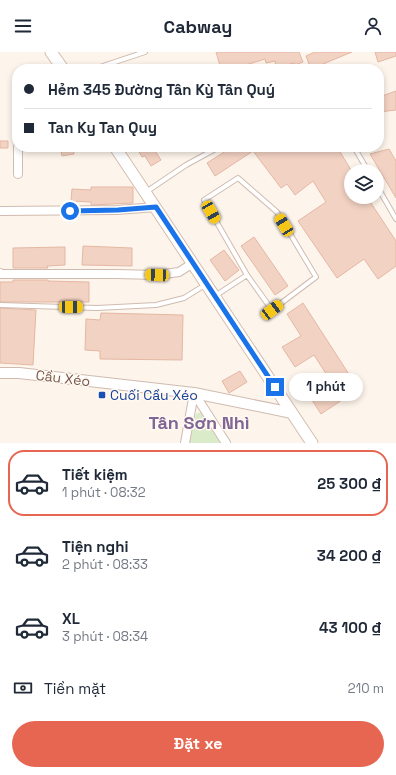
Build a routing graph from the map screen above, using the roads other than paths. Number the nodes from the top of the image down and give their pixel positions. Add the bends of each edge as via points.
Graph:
1 (51, 52) edge
2 (145, 52) edge
3 (59, 64) edge
4 (109, 64) edge
5 (18, 152) edge
6 (118, 152) edge
7 (210, 152) edge
8 (357, 152) edge
9 (364, 164) edge
10 (18, 174) dead end
11 (146, 192) junction
12 (384, 198) edge
13 (156, 207) junction
14 (0, 211) edge
15 (396, 219) edge
16 (193, 263) junction
17 (0, 273) edge
18 (247, 275) junction
19 (207, 284) junction
20 (215, 297) junction
21 (0, 305) edge
22 (0, 373) edge
23 (194, 393) junction
24 (292, 413) junction
25 (185, 443) edge
26 (226, 443) edge
27 (312, 443) edge

1 - 3 main road
2 - 4 lane
5 - 10 street
6 - 11 main road
7 - 11 lane
8 - 9 lane
11 - 13 main road
12 - 15 lane
13 - 14 street via 118,210
13 - 16 main road
16 - 17 street via 179,272 157,275
16 - 19 main road
18 - 18 lane via 272,310 316,277 277,212 238,178 204,200
18 - 20 lane
19 - 20 main road
19 - 21 lane via 184,298 156,305 98,308
20 - 24 main road
22 - 23 street, Cầu Xéo
23 - 24 street, Cầu Xéo
23 - 25 street
23 - 26 street
24 - 27 main road

